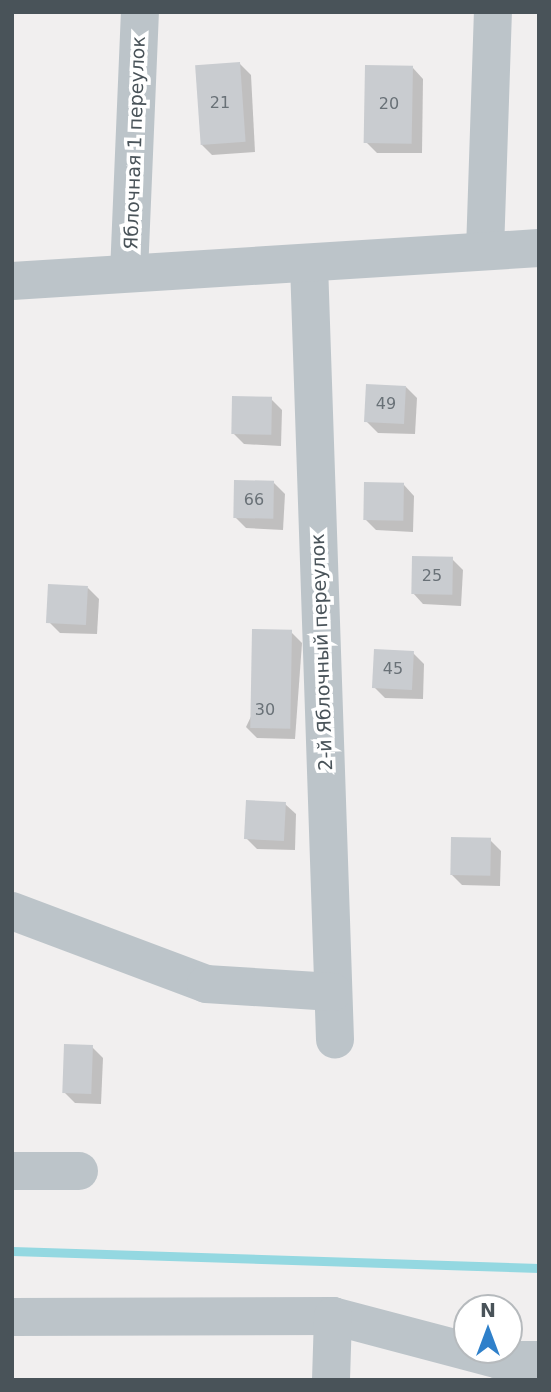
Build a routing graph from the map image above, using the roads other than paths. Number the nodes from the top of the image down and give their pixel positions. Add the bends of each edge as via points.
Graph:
1 (140, 12) edge
2 (493, 12) edge
3 (539, 248) edge
4 (485, 251) junction
5 (309, 264) junction
6 (129, 273) junction
7 (12, 281) edge
8 (12, 911) edge
9 (333, 992) junction
10 (335, 1040) dead end
11 (12, 1171) edge
12 (79, 1171) dead end
13 (333, 1316) junction
14 (12, 1317) edge
15 (539, 1360) edge
16 (331, 1380) edge

1 - 6 street, Яблочная 1 переулок
2 - 4 street
3 - 4 street
4 - 5 street
5 - 6 street
5 - 9 street, 2-й Яблочный переулок
6 - 7 street
8 - 9 street via 206,984
9 - 10 street, 2-й Яблочный переулок
11 - 12 street
13 - 14 street
13 - 15 street via 499,1360
13 - 16 street

